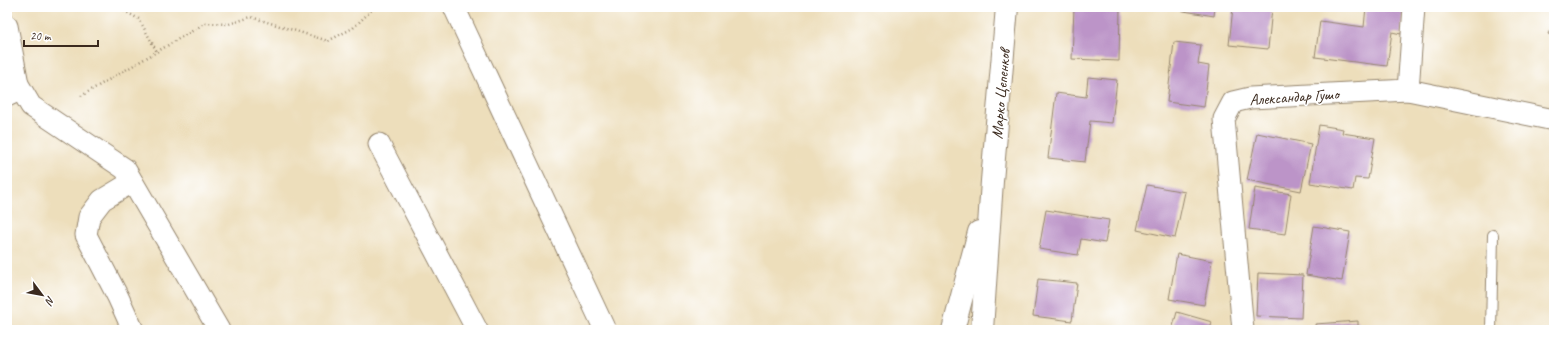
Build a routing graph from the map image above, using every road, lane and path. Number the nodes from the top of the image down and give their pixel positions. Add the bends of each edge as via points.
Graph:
1 (116, 7) edge
2 (375, 7) edge
3 (454, 7) edge
4 (1007, 7) edge
5 (1414, 7) edge
6 (7, 26) edge
7 (157, 52) junction
8 (1408, 90) junction
9 (80, 96) dead end
10 (15, 98) edge
11 (1554, 120) edge
12 (379, 144) dead end
13 (992, 181) junction
14 (132, 182) junction
15 (1493, 235) dead end
16 (132, 330) edge
17 (219, 330) edge
18 (477, 330) edge
19 (605, 330) edge
20 (952, 330) edge
21 (982, 330) edge
22 (1243, 330) edge
23 (1491, 330) edge

1 - 7 path via 140,19
2 - 7 path via 353,28 328,41 251,17 229,24 206,24
3 - 19 street
4 - 13 street, Марко Цепенков
5 - 8 street
6 - 10 street via 18,84
7 - 9 path
8 - 11 street
8 - 22 street, Александар Гушо via 1250,98 1233,102 1224,119
10 - 14 street via 125,169
12 - 18 street
13 - 20 street
13 - 21 street
14 - 16 street via 102,200 89,217 86,235
14 - 17 street
15 - 23 lane

